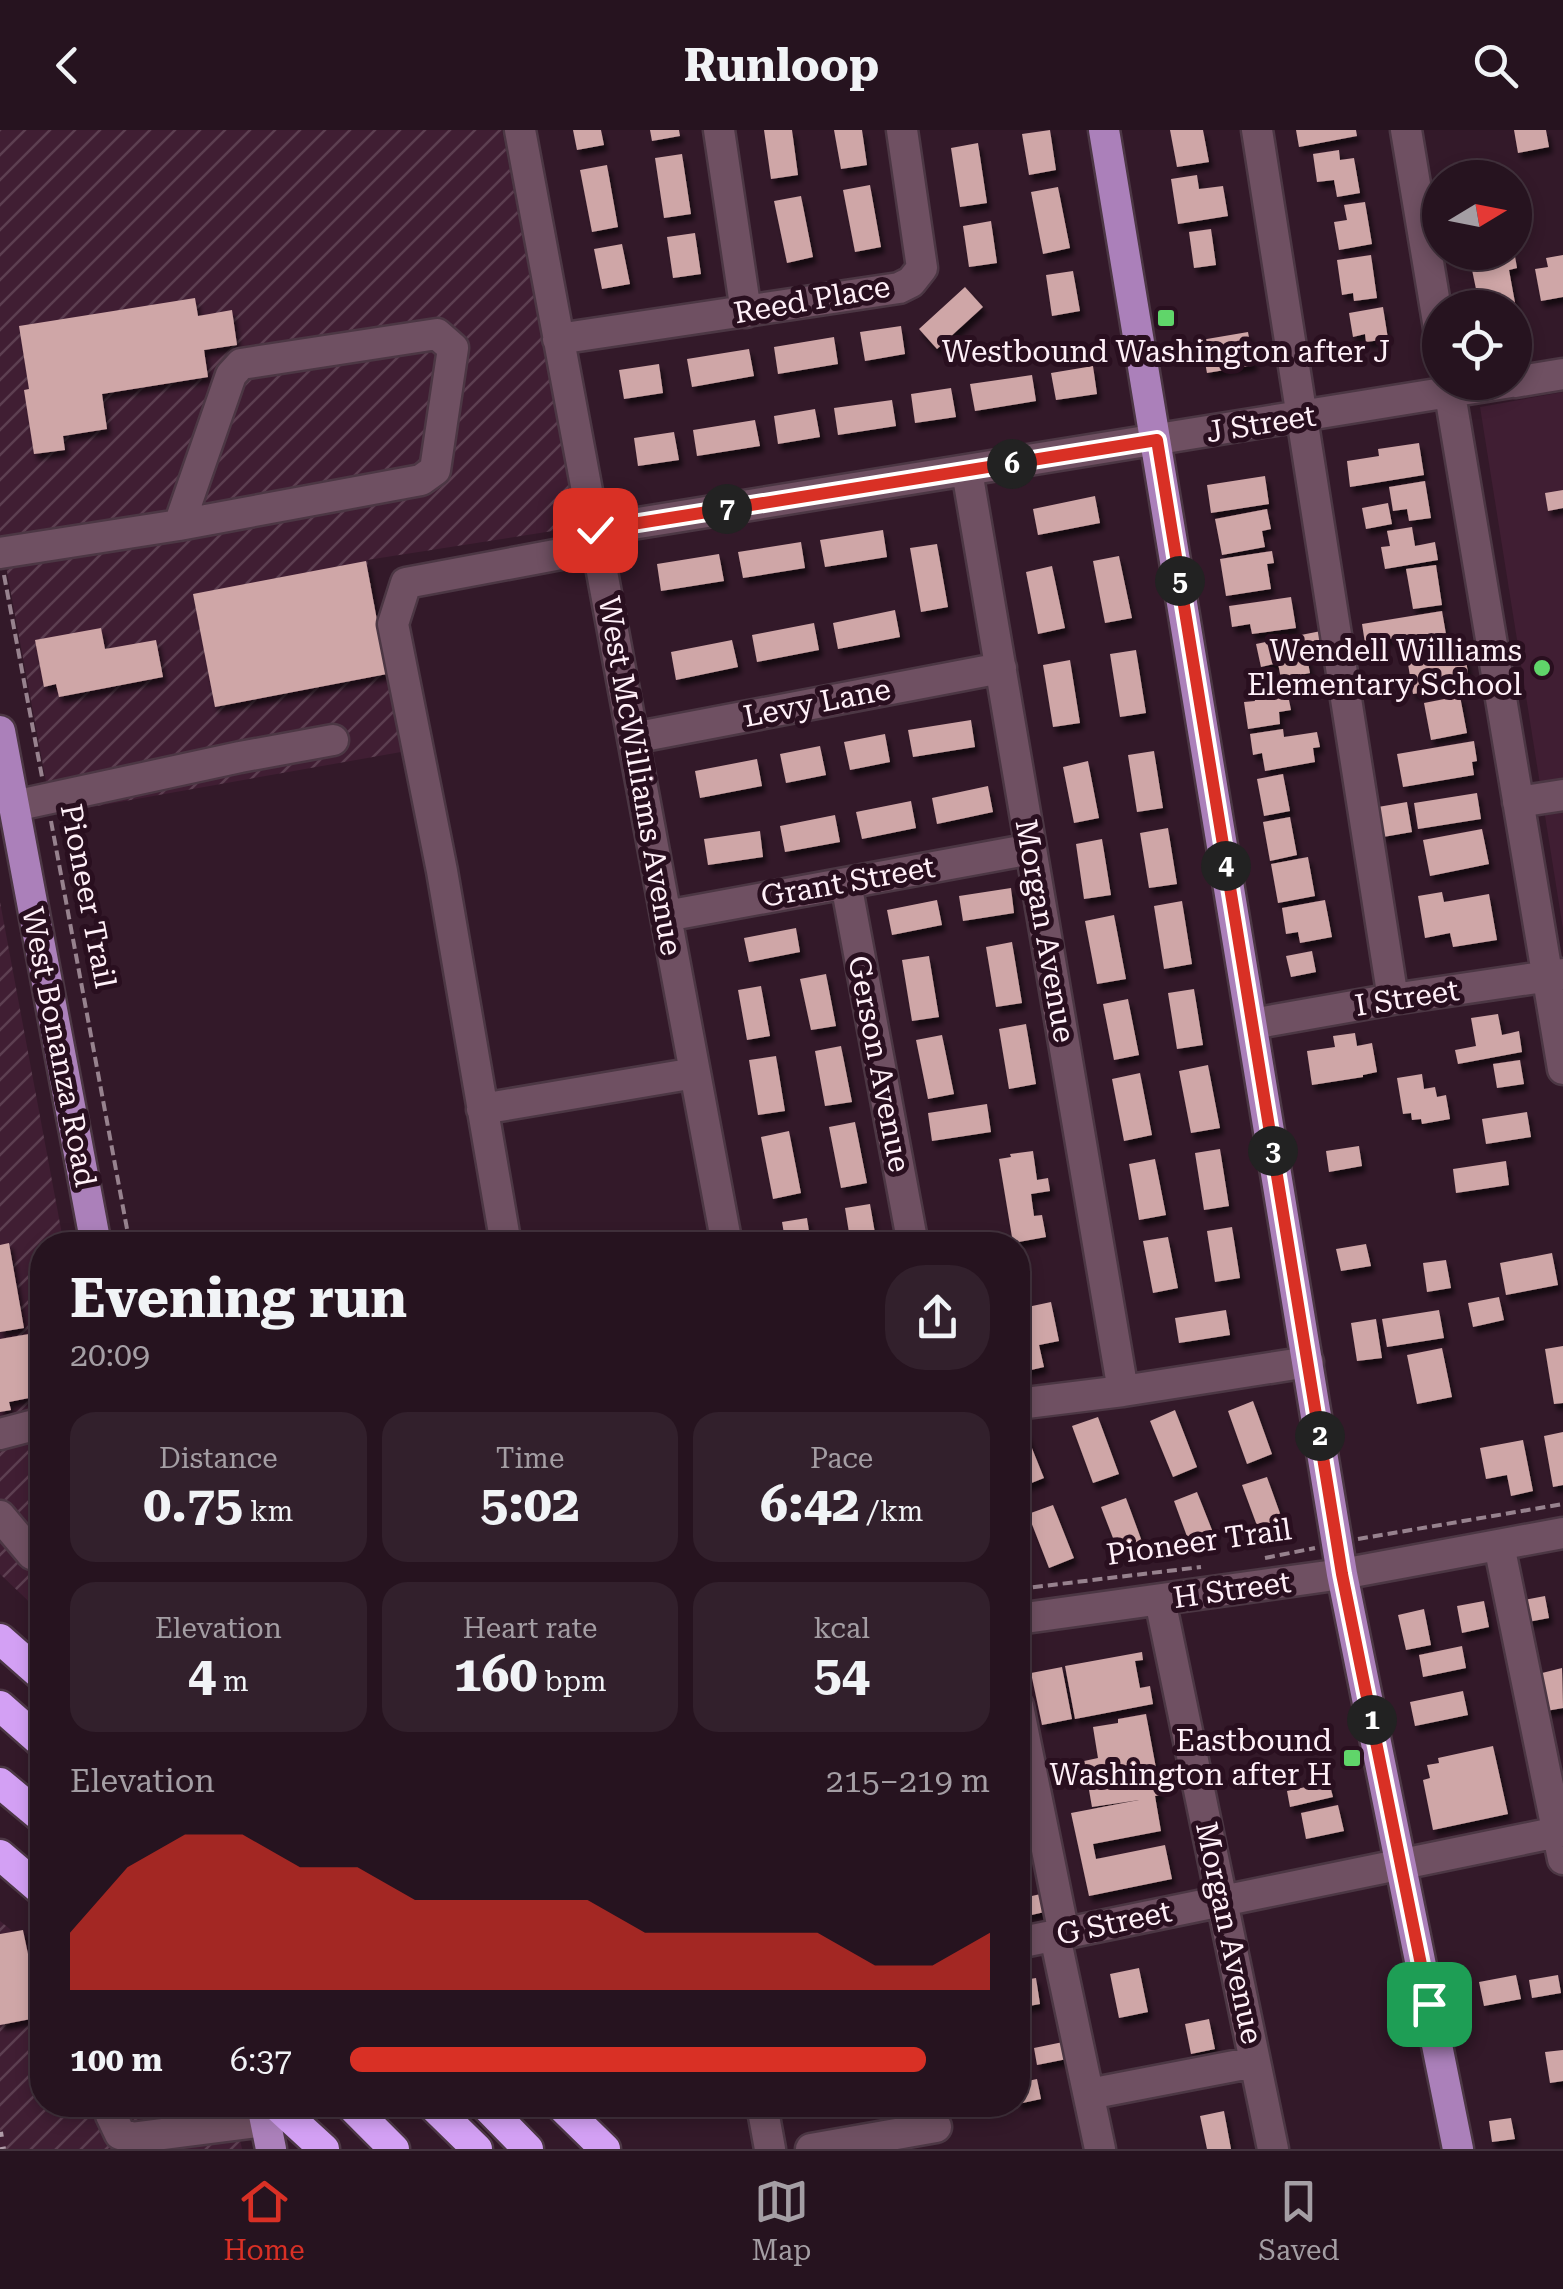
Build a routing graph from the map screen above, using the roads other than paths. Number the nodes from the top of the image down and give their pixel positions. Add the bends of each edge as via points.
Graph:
1 (520, 130) edge
2 (719, 130) edge
3 (902, 130) edge
4 (1104, 130) edge
5 (1258, 130) edge
6 (1406, 130) edge
7 (1433, 290) edge
8 (746, 312) junction
9 (558, 339) junction
10 (1563, 374) edge
11 (1532, 379) edge
12 (1422, 393) edge
13 (1451, 400) edge
14 (1303, 417) junction
15 (1157, 440) junction
16 (967, 471) junction
17 (179, 525) junction
18 (597, 538) junction
19 (2, 564) edge
20 (1001, 668) junction
21 (0, 731) edge
22 (634, 738) junction
23 (333, 740) dead end
24 (1563, 795) edge
25 (1518, 802) junction
26 (14, 806) junction
27 (1031, 849) junction
28 (846, 883) junction
29 (666, 916) junction
30 (1555, 976) edge
31 (1393, 999) junction
32 (1252, 1024) junction
33 (1563, 1070) edge
34 (695, 1073) junction
35 (482, 1109) junction
36 (94, 1232) edge
37 (504, 1232) edge
38 (725, 1232) edge
39 (911, 1232) edge
40 (1308, 1362) junction
41 (1123, 1391) junction
42 (1030, 1403) edge
43 (30, 1426) edge
44 (0, 1434) edge
45 (0, 1516) edge
46 (1563, 1533) edge
47 (1499, 1545) junction
48 (30, 1552) edge
49 (1342, 1574) junction
50 (1160, 1600) junction
51 (1030, 1617) edge
52 (0, 1639) edge
53 (30, 1665) edge
54 (9, 1713) edge
55 (30, 1731) edge
56 (1030, 1773) edge
57 (0, 1783) edge
58 (30, 1808) edge
59 (1561, 1841) edge
60 (0, 1856) edge
61 (1401, 1864) junction
62 (30, 1882) edge
63 (1222, 1901) junction
64 (1059, 1935) junction
65 (1030, 1941) edge
66 (1255, 2062) junction
67 (1089, 2094) junction
68 (112, 2117) edge
69 (361, 2117) edge
70 (444, 2117) edge
71 (497, 2117) edge
72 (572, 2117) edge
73 (764, 2117) edge
74 (269, 2120) edge
75 (936, 2127) edge
76 (389, 2146) edge
77 (324, 2149) edge
78 (476, 2149) edge
79 (528, 2149) edge
80 (605, 2149) edge
81 (770, 2149) edge
82 (811, 2149) edge
83 (1100, 2149) edge
84 (1273, 2149) edge
85 (1458, 2149) edge

1 - 9 street, West McWilliams Avenue
2 - 8 street
3 - 8 street, Reed Place via 922,268 911,282
4 - 15 main road
5 - 14 street
6 - 7 street
8 - 9 street, Reed Place
9 - 18 street, West McWilliams Avenue
10 - 11 street, J Street
12 - 14 street, J Street
13 - 25 street
14 - 15 street, J Street
14 - 31 street
15 - 16 street, J Street
15 - 32 main road
16 - 18 street, J Street
16 - 20 street, Morgan Avenue
17 - 17 street via 421,480 435,470 452,348 437,334 241,364 231,374
17 - 19 street
18 - 22 street, West McWilliams Avenue
18 - 35 street, J Street via 406,583 393,624
20 - 22 street, Levy Lane
20 - 27 street, Morgan Avenue
21 - 26 main road, West Bonanza Road
22 - 29 street, West McWilliams Avenue
23 - 26 street
24 - 25 street
25 - 30 street
26 - 36 main road, West Bonanza Road
27 - 28 street, Grant Street
27 - 41 street, Morgan Avenue
28 - 29 street, Grant Street
28 - 39 street, Gerson Avenue
29 - 34 street, West McWilliams Avenue
30 - 31 street, I Street
30 - 33 street
31 - 32 street, I Street
32 - 40 main road
34 - 35 street
34 - 38 street, West McWilliams Avenue
35 - 37 street
40 - 41 street
40 - 49 main road
41 - 42 street
43 - 44 street
45 - 48 street
46 - 47 street, H Street
47 - 49 street, H Street
47 - 59 street
49 - 50 street, H Street
49 - 61 main road
50 - 51 street, H Street
50 - 63 street, Morgan Avenue
52 - 53 highway
54 - 55 highway
56 - 64 street
57 - 58 highway
59 - 61 street, G Street
60 - 62 highway
61 - 63 street, G Street
61 - 85 main road
63 - 64 street, G Street
63 - 66 street, Morgan Avenue
64 - 65 street, G Street
64 - 67 street
66 - 67 street
66 - 84 street, Morgan Avenue
67 - 83 street
68 - 74 street via 120,2134 132,2138
69 - 76 highway
70 - 78 highway
71 - 79 highway
72 - 80 highway
73 - 81 street
74 - 77 highway
75 - 82 street

